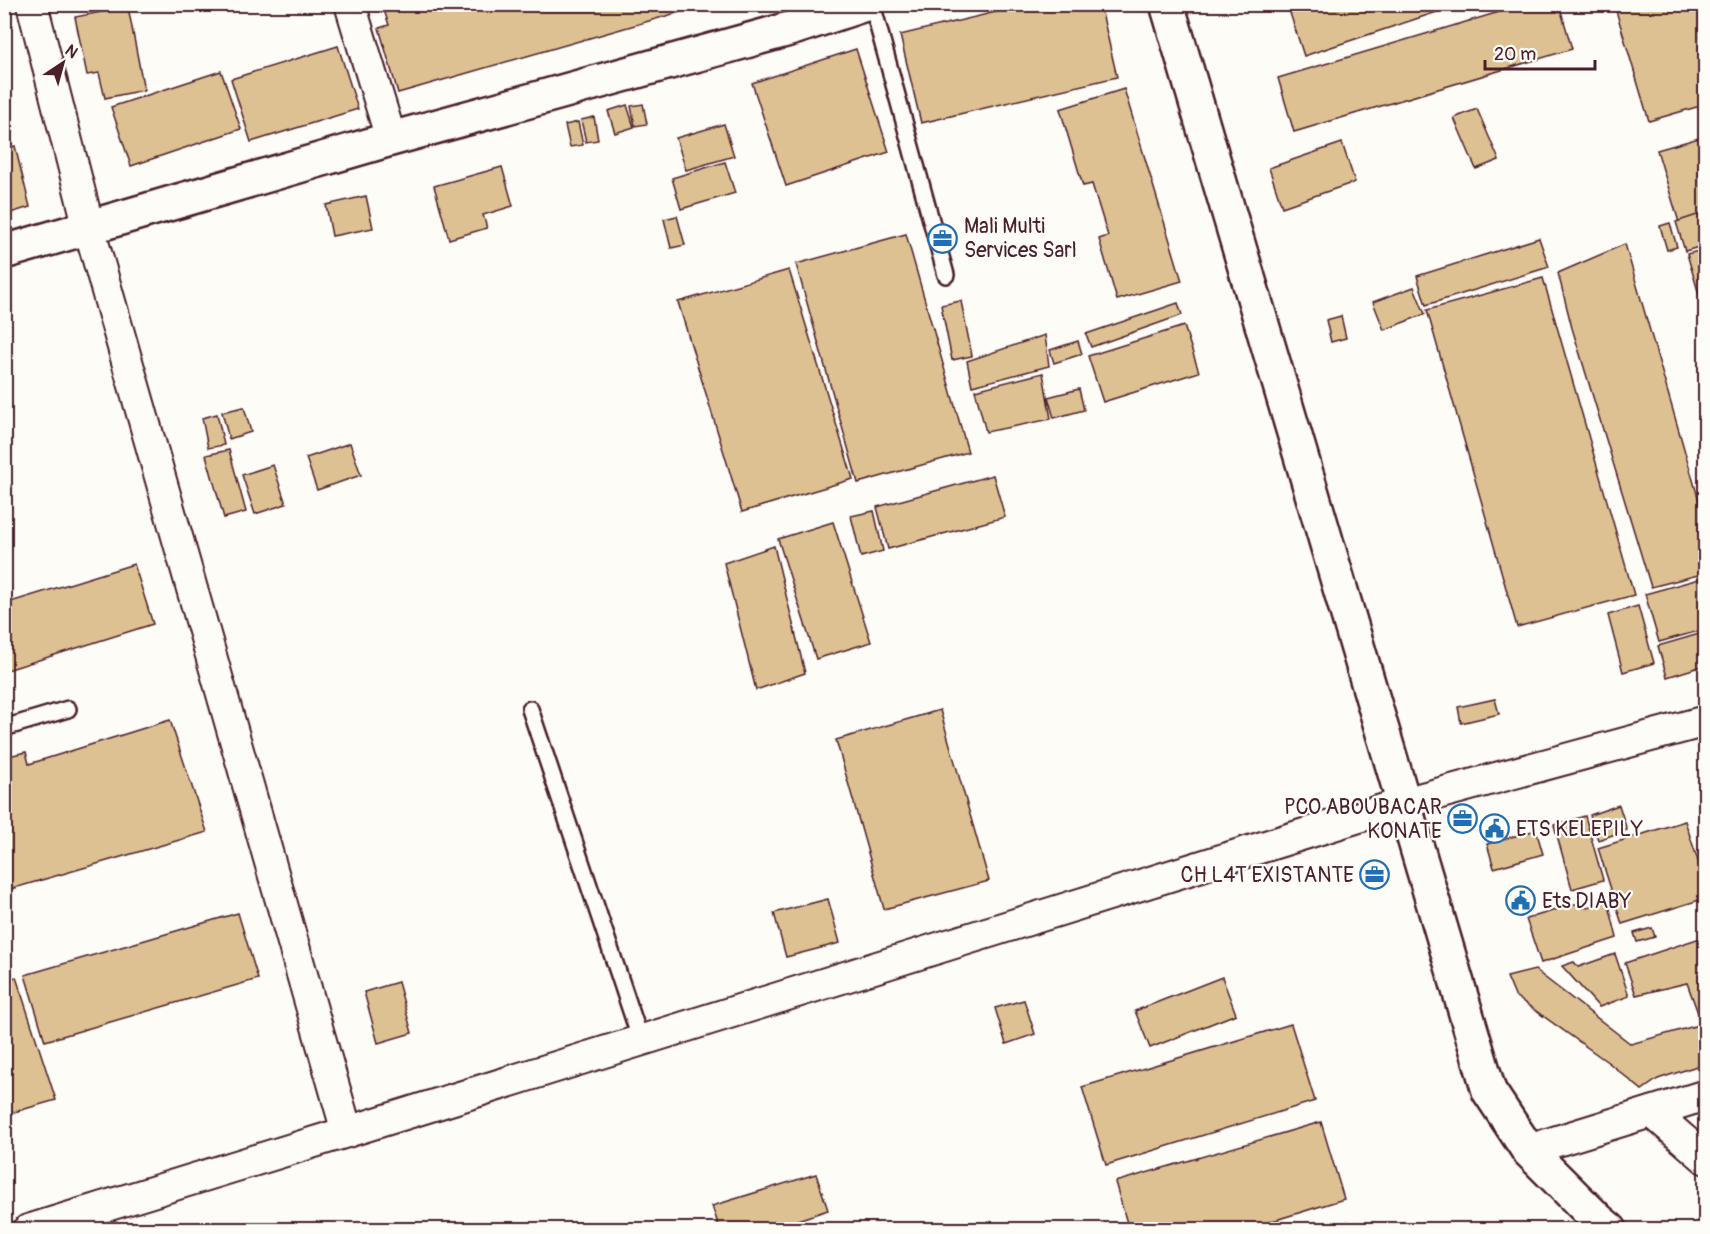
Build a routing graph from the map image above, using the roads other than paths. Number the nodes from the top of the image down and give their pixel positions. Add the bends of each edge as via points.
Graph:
1 (32, 4) edge
2 (350, 4) edge
3 (865, 4) edge
4 (872, 4) edge
5 (1167, 4) edge
6 (809, 13) edge
7 (391, 139) junction
8 (89, 228) junction
9 (4, 252) edge
10 (946, 275) dead end
11 (68, 709) dead end
12 (530, 709) dead end
13 (1706, 721) edge
14 (4, 728) edge
15 (1404, 802) junction
16 (641, 1041) junction
17 (1706, 1095) edge
18 (1652, 1112) junction
19 (347, 1132) junction
20 (1528, 1150) junction
21 (1706, 1159) edge
22 (28, 1230) edge
23 (1610, 1230) edge

1 - 8 street
2 - 7 street
3 - 6 street
4 - 10 lane
5 - 15 street
6 - 7 street
7 - 8 street
8 - 9 street
8 - 19 street
11 - 14 lane
12 - 16 lane
13 - 15 street
15 - 16 street
15 - 20 street via 1490,1090
16 - 19 street
17 - 18 street
18 - 20 street
18 - 21 street
19 - 22 street
20 - 23 street

